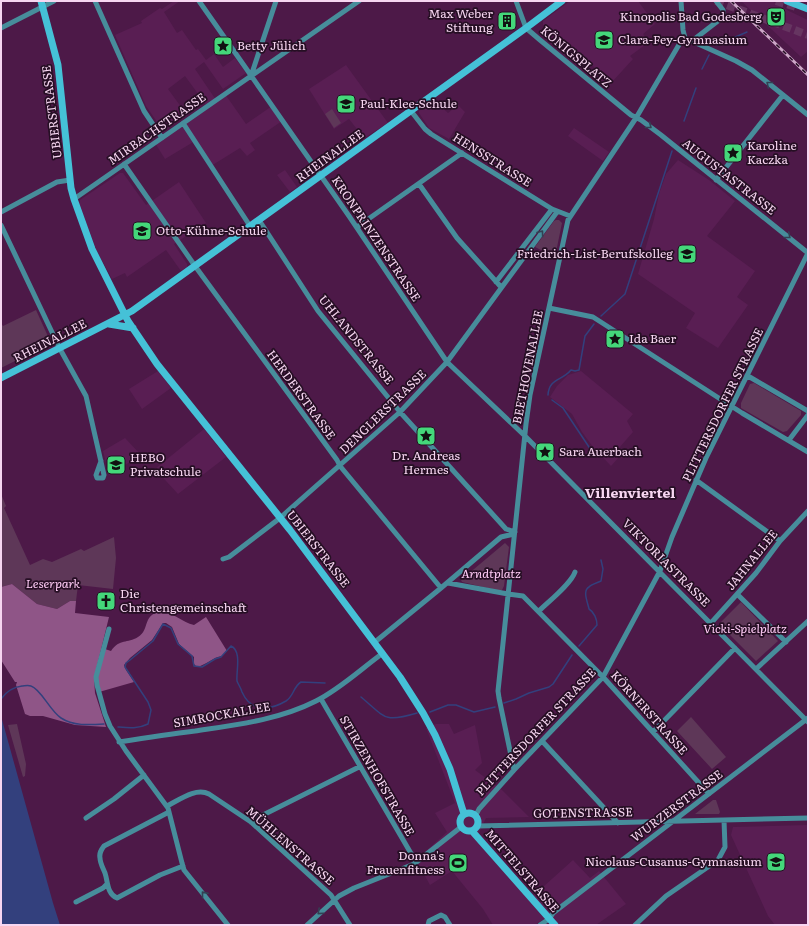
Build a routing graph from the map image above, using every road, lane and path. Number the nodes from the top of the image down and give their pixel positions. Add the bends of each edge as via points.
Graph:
1 (54, 1) edge
2 (95, 1) edge
3 (199, 1) edge
4 (276, 1) edge
5 (360, 1) edge
6 (516, 1) edge
7 (562, 1) edge
8 (681, 1) edge
9 (716, 1) edge
10 (786, 1) edge
11 (797, 3) edge
12 (42, 4) edge
13 (808, 9) edge
14 (1, 28) edge
15 (526, 28) junction
16 (684, 38) junction
17 (692, 41) junction
18 (251, 76) junction
19 (783, 95) junction
20 (411, 111) junction
21 (808, 115) edge
22 (636, 118) junction
23 (183, 123) junction
24 (162, 138) junction
25 (462, 153) junction
26 (124, 164) junction
27 (321, 176) junction
28 (70, 180) junction
29 (716, 180) junction
30 (418, 184) junction
31 (74, 199) junction
32 (554, 211) junction
33 (1, 212) edge
34 (570, 216) junction
35 (259, 220) junction
36 (1, 225) edge
37 (250, 226) junction
38 (357, 227) junction
39 (522, 247) junction
40 (528, 251) junction
41 (808, 253) edge
42 (195, 266) junction
43 (496, 282) junction
44 (501, 287) junction
45 (550, 308) junction
46 (125, 315) junction
47 (108, 324) junction
48 (133, 328) junction
49 (60, 349) junction
50 (447, 362) junction
51 (748, 376) junction
52 (1, 378) edge
53 (731, 406) junction
54 (808, 411) edge
55 (400, 412) junction
56 (808, 415) edge
57 (525, 436) junction
58 (789, 440) junction
59 (808, 452) edge
60 (101, 461) dead end
61 (340, 466) junction
62 (696, 480) junction
63 (808, 510) edge
64 (280, 518) junction
65 (506, 529) junction
66 (515, 533) junction
67 (504, 535) junction
68 (780, 541) junction
69 (223, 559) dead end
70 (660, 571) junction
71 (574, 572) dead end
72 (448, 583) junction
73 (441, 588) junction
74 (508, 594) junction
75 (738, 594) junction
76 (538, 611) junction
77 (808, 621) edge
78 (711, 623) junction
79 (109, 629) dead end
80 (375, 642) junction
81 (786, 642) junction
82 (735, 648) junction
83 (383, 652) junction
84 (756, 669) junction
85 (603, 677) junction
86 (321, 699) junction
87 (807, 720) edge
88 (653, 732) junction
89 (542, 741) junction
90 (119, 742) junction
91 (359, 767) junction
92 (514, 770) junction
93 (144, 775) junction
94 (709, 794) junction
95 (167, 806) junction
96 (169, 812) junction
97 (464, 814) junction
98 (476, 815) junction
99 (86, 818) dead end
100 (808, 818) edge
101 (724, 820) junction
102 (251, 822) junction
103 (674, 822) junction
104 (618, 823) junction
105 (461, 827) junction
106 (475, 828) junction
107 (416, 862) junction
108 (183, 866) junction
109 (107, 884) junction
110 (334, 900) junction
111 (76, 902) dead end
112 (549, 919) junction
113 (448, 924) edge
114 (228, 925) edge
115 (307, 925) edge
116 (350, 925) edge
117 (428, 925) edge
118 (540, 925) edge
119 (555, 925) edge
120 (635, 925) edge

1 - 12 street
2 - 24 street via 144,111
3 - 18 street, KRONPRINZENSTRASSE
4 - 18 street
5 - 18 street, MIRBACHSTRASSE
6 - 15 street, KÖNIGSPLATZ
7 - 15 main road, RHEINALLEE
8 - 16 street
9 - 17 street via 723,10 722,16
10 - 11 main road
11 - 13 main road
12 - 14 street
12 - 28 main road, UBIERSTRASSE via 58,65
15 - 20 main road, RHEINALLEE
15 - 22 street, KÖNIGSPLATZ
16 - 17 street
16 - 22 street, BEETHOVENALLEE
19 -> 17 street via 747,67
18 - 23 street, MIRBACHSTRASSE
18 - 27 street, KRONPRINZENSTRASSE
19 - 21 street
19 - 29 street
20 - 25 street, HENSSTRASSE via 425,129
20 - 27 main road, RHEINALLEE
22 -> 29 street, AUGUSTASTRASSE
22 - 34 street, BEETHOVENALLEE
23 - 24 street, MIRBACHSTRASSE
23 - 37 street
24 - 26 street, MIRBACHSTRASSE
25 - 30 street
25 - 32 street, HENSSTRASSE
26 - 31 street, MIRBACHSTRASSE
26 - 42 street, HERDERSTRASSE
27 - 35 main road, RHEINALLEE
27 - 38 street, KRONPRINZENSTRASSE
28 - 31 main road, UBIERSTRASSE
28 - 33 street via 57,182
29 -> 41 street, AUGUSTASTRASSE
30 - 38 street
30 - 43 street via 457,238
31 - 46 main road, UBIERSTRASSE via 92,249
32 - 34 street, HENSSTRASSE
32 - 39 street
40 -> 32 street, DENGLERSTRASSE
34 - 45 street, BEETHOVENALLEE
35 - 37 main road, RHEINALLEE
35 - 55 street, UHLANDSTRASSE via 318,311
36 - 49 street
37 - 42 main road, RHEINALLEE
38 - 50 street, KRONPRINZENSTRASSE
39 - 40 street
39 - 43 street
40 - 44 street, DENGLERSTRASSE
41 - 51 street, PLITTERSDORFER STRASSE
42 - 46 main road, RHEINALLEE
42 - 61 street, HERDERSTRASSE
43 - 44 street
44 - 50 street, DENGLERSTRASSE
45 - 53 street via 593,317
45 - 57 street, BEETHOVENALLEE via 530,395
46 - 47 main road, RHEINALLEE
46 - 48 main road, UBIERSTRASSE
47 - 48 main road
47 - 49 main road, RHEINALLEE
48 - 64 main road, UBIERSTRASSE via 161,369
49 - 52 main road, RHEINALLEE
49 - 60 street via 86,396
50 - 55 street, DENGLERSTRASSE
50 - 57 street, KRONPRINZENSTRASSE
51 - 53 street, PLITTERSDORFER STRASSE
51 - 54 street
53 - 58 street
53 - 62 street, PLITTERSDORFER STRASSE
55 - 61 street, DENGLERSTRASSE
55 - 65 street, UHLANDSTRASSE
56 - 58 street
57 - 66 street, BEETHOVENALLEE
57 - 70 street, VIKTORIASTRASSE
58 - 59 street
61 - 64 street, DENGLERSTRASSE
61 - 73 street, HERDERSTRASSE
62 - 68 street
62 - 70 street, PLITTERSDORFER STRASSE
63 - 68 street, JAHNALLEE
64 - 69 street, DENGLERSTRASSE
64 - 80 main road, UBIERSTRASSE
65 - 66 street, UHLANDSTRASSE
65 - 67 street
66 - 67 street
66 - 74 street, BEETHOVENALLEE
67 - 72 street
68 - 75 street, JAHNALLEE
70 - 78 street, VIKTORIASTRASSE
70 - 85 street, PLITTERSDORFER STRASSE
71 - 76 street via 558,594
72 - 73 street
72 - 74 street
73 - 80 street
74 - 76 street, KÖRNERSTRASSE via 523,596
74 - 92 street, BEETHOVENALLEE via 498,695
75 - 78 street, JAHNALLEE
75 - 81 street
76 - 85 street, KÖRNERSTRASSE
77 - 81 street
78 - 82 street, VIKTORIASTRASSE
79 - 90 street via 96,681 107,718
80 - 83 main road, UBIERSTRASSE
81 - 84 street
82 - 84 street, VIKTORIASTRASSE
82 - 88 street
83 - 86 street, SIMROCKALLEE
83 - 97 main road, UBIERSTRASSE via 414,697 435,735 450,769
84 - 87 street, VIKTORIASTRASSE
85 - 88 street, KÖRNERSTRASSE
85 - 89 street, PLITTERSDORFER STRASSE
86 - 90 street, SIMROCKALLEE via 255,721
86 - 91 street, STIRZENHOFSTRASSE
87 - 94 street, WURZERSTRASSE
88 - 94 street, KÖRNERSTRASSE
89 - 92 street, PLITTERSDORFER STRASSE
89 - 104 street
90 - 93 street
91 - 102 street
91 - 107 street, STIRZENHOFSTRASSE
92 - 98 street, PLITTERSDORFER STRASSE via 479,808
93 - 95 street
93 - 99 street
94 - 103 street, WURZERSTRASSE
95 - 96 street
95 - 102 street, MÜHLENSTRASSE via 202,791
96 - 108 street
96 - 109 street via 102,848 100,858
97 - 98 main road via 470,812
97 - 105 main road via 460,821
98 - 106 main road via 478,820
100 - 101 street, GOTENSTRASSE
101 - 103 street, GOTENSTRASSE
101 - 120 street via 724,847 718,860 666,896
102 - 110 street, MÜHLENSTRASSE
103 - 104 street, GOTENSTRASSE
103 - 112 street, WURZERSTRASSE via 553,913
104 - 106 street, GOTENSTRASSE
105 - 106 main road via 466,831
105 - 107 street
106 - 112 main road, MITTELSTRASSE
107 - 110 street
108 - 109 street via 116,898 112,896
114 -> 108 street
109 - 111 street
110 -> 115 street
110 - 116 street, MÜHLENSTRASSE
112 - 118 street, WURZERSTRASSE
112 - 119 main road, MITTELSTRASSE
113 - 117 street via 441,915 429,921

